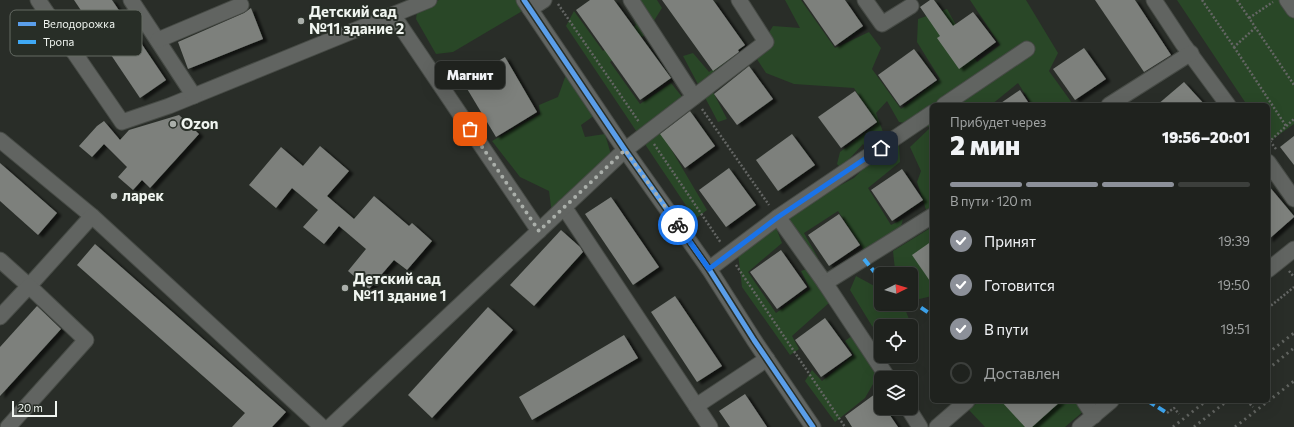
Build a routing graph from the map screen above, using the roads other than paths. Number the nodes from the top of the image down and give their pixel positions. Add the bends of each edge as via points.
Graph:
1 (38, 0) edge
2 (132, 0) edge
3 (544, 0) edge
4 (631, 0) edge
5 (738, 0) edge
6 (865, 0) edge
7 (1154, 0) edge
8 (425, 1) edge
9 (1280, 1) edge
10 (913, 2) edge
11 (527, 4) edge
12 (241, 5) dead end
13 (45, 10) edge
14 (138, 10) edge
15 (1294, 10) edge
16 (142, 15) edge
17 (393, 15) junction
18 (158, 40) junction
19 (1027, 49) dead end
20 (1191, 53) junction
21 (77, 56) edge
22 (194, 96) junction
23 (694, 97) junction
24 (947, 103) edge
25 (1112, 103) edge
26 (1227, 103) edge
27 (930, 114) edge
28 (0, 140) edge
29 (625, 150) junction
30 (1273, 157) edge
31 (1294, 199) edge
32 (564, 208) junction
33 (92, 216) junction
34 (778, 217) junction
35 (930, 217) edge
36 (539, 231) junction
37 (1294, 249) edge
38 (0, 260) edge
39 (1270, 268) edge
40 (709, 269) junction
41 (825, 283) junction
42 (29, 286) junction
43 (2, 310) edge
44 (767, 359) junction
45 (883, 371) edge
46 (965, 403) edge
47 (1085, 403) edge
48 (1110, 403) edge
49 (696, 406) junction
50 (912, 415) edge
51 (1094, 416) junction
52 (8, 427) edge
53 (322, 427) edge
54 (330, 427) edge
55 (710, 427) edge
56 (813, 427) edge
57 (920, 427) edge
58 (936, 427) edge
59 (1080, 427) edge

1 - 13 street
2 - 14 street
3 - 11 street
4 - 23 street
5 - 23 street via 766,42
6 - 10 street via 882,24
7 - 20 street
8 - 17 street
9 - 15 street
11 - 29 street
12 - 18 street
16 - 18 street
17 - 22 street
17 - 36 street
18 - 22 street
19 - 24 street
20 - 25 street
20 - 26 street
21 - 22 street via 122,122
23 - 29 street
27 - 34 street
28 - 33 street
29 - 32 street
29 - 40 street
30 - 31 street
32 - 36 street
32 - 49 street
33 - 42 street
33 - 53 street
34 - 40 street
34 - 41 street
35 - 41 street
36 - 54 street
37 - 39 street
38 - 42 street
40 - 44 street
41 - 45 street
42 - 43 street
42 - 52 street via 86,340
44 - 49 street
44 - 56 street
46 - 58 street
47 - 51 street
48 - 51 street
49 - 55 street
50 - 57 street
51 - 59 street

